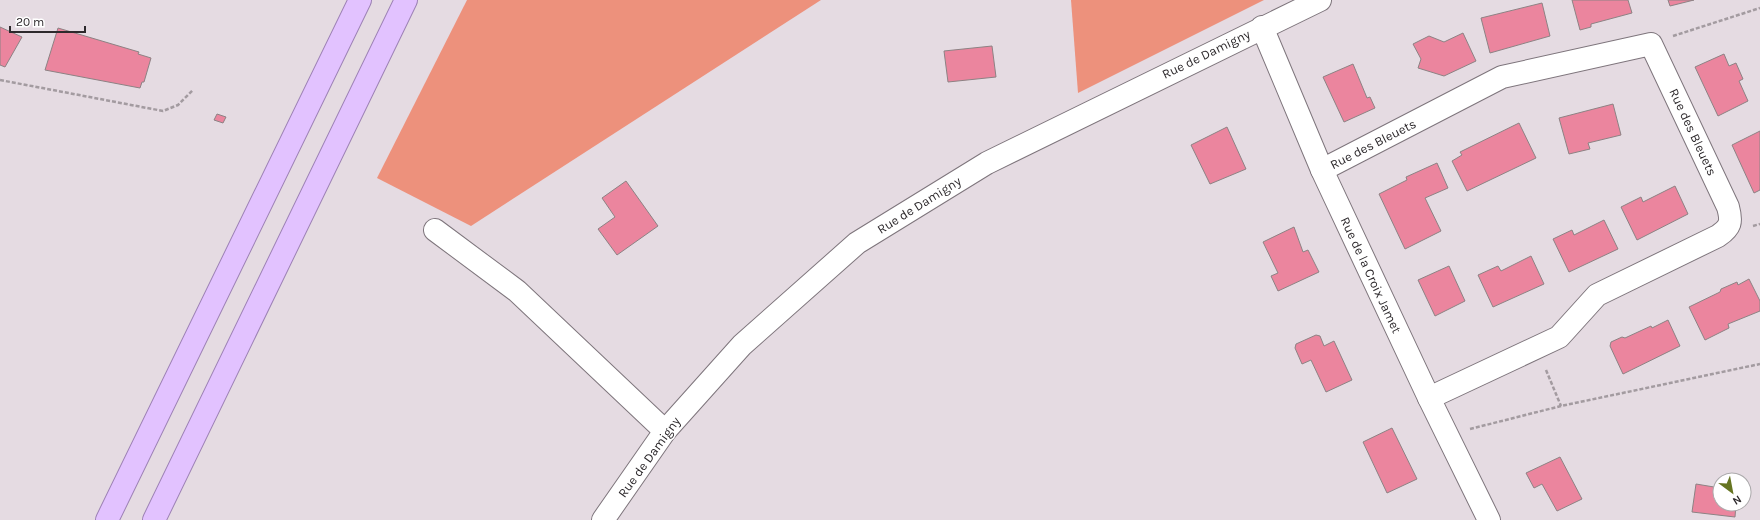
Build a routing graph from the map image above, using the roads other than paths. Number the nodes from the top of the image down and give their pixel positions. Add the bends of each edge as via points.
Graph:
1 (360, 0) edge
2 (406, 0) edge
3 (1320, 0) edge
4 (1262, 27) junction
5 (1322, 170) junction
6 (435, 230) dead end
7 (1429, 398) junction
8 (665, 431) junction
9 (107, 520) edge
10 (154, 520) edge
11 (603, 520) edge
12 (1489, 520) edge

1 - 9 highway
2 - 10 highway
3 - 4 street, Rue de Damigny
4 - 5 street, Rue de la Croix Jamet
4 - 8 street, Rue de Damigny via 987,163 857,243 742,345
5 - 7 street, Rue de la Croix Jamet
5 - 7 street, Rue des Bleuets via 1502,77 1651,44 1728,207 1731,223 1728,229 1718,236 1597,295 1559,337
6 - 8 street via 517,291
7 - 12 street, Rue de la Croix Jamet
8 - 11 street, Rue de Damigny

